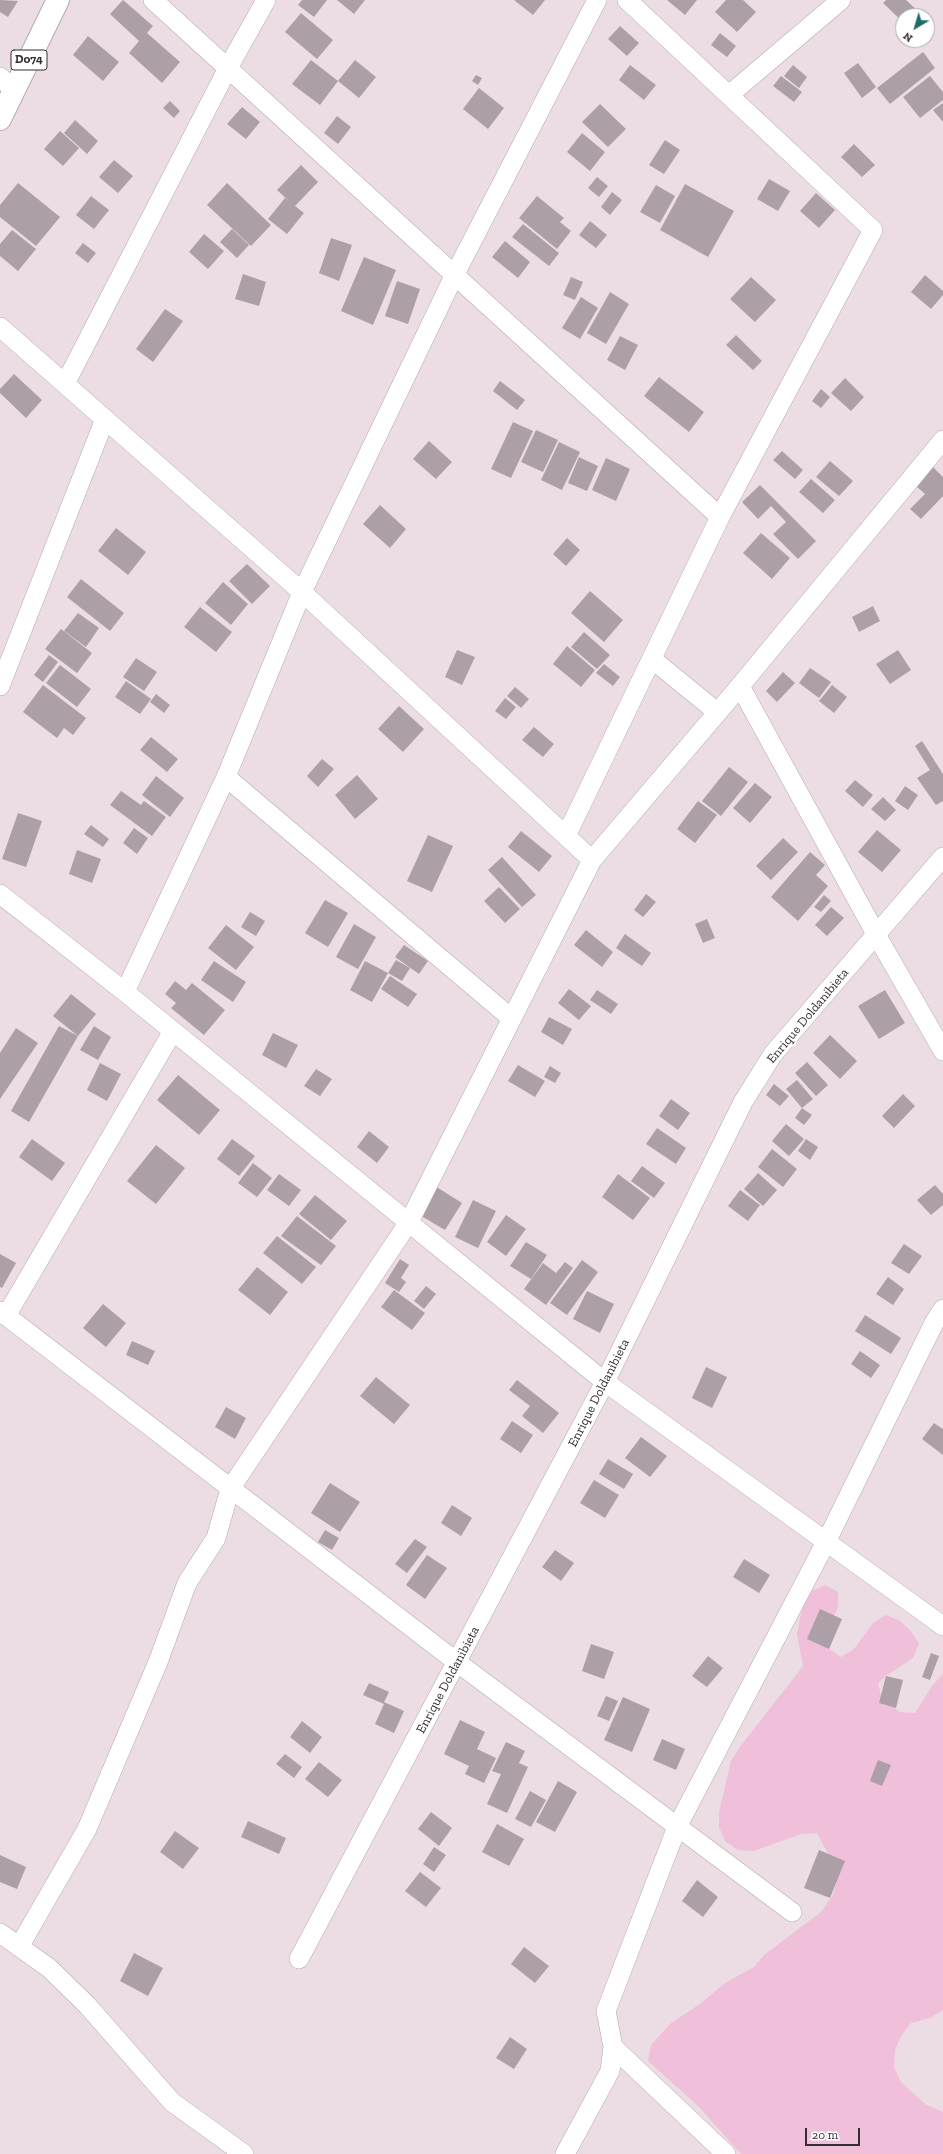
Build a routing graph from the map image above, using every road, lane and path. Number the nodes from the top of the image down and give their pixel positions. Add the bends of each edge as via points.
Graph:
1 (58, 0) edge
2 (153, 0) edge
3 (266, 0) edge
4 (597, 0) edge
5 (627, 0) edge
6 (840, 0) edge
7 (228, 68) junction
8 (7, 84) edge
9 (729, 95) junction
10 (0, 119) edge
11 (455, 274) junction
12 (0, 327) edge
13 (65, 384) junction
14 (105, 420) junction
15 (941, 447) edge
16 (720, 517) junction
17 (302, 592) junction
18 (652, 659) junction
19 (0, 686) edge
20 (740, 686) junction
21 (717, 712) junction
22 (226, 777) junction
23 (566, 836) junction
24 (943, 857) edge
25 (592, 860) junction
26 (0, 894) edge
27 (877, 936) junction
28 (125, 992) junction
29 (511, 1018) junction
30 (173, 1031) junction
31 (943, 1051) edge
32 (409, 1222) junction
33 (943, 1309) edge
34 (3, 1314) edge
35 (605, 1382) junction
36 (230, 1489) junction
37 (826, 1542) junction
38 (943, 1626) edge
39 (458, 1663) junction
40 (677, 1827) junction
41 (792, 1912) dead end
42 (0, 1932) edge
43 (18, 1947) junction
44 (299, 1959) dead end
45 (613, 2047) junction
46 (244, 2154) edge
47 (565, 2154) edge
48 (726, 2154) edge

1 - 8 main road, D074
2 - 7 street
3 - 7 street
4 - 11 street
5 - 9 street
6 - 9 street
7 - 11 street
7 - 13 street
8 - 10 main road, D074
9 - 16 street via 873,230
11 - 16 street
11 - 17 street
12 - 13 street
13 - 14 street
14 - 17 street
14 - 19 street
15 - 20 street
16 - 18 street
17 - 22 street
17 - 23 street
18 - 21 street
18 - 23 street
20 - 21 street
20 - 27 street
21 - 25 street
22 - 28 street
22 - 29 street
23 - 25 street
24 - 27 street, Enrique Doldanibieta
25 - 29 street
26 - 28 street
27 - 31 street
27 - 35 street, Enrique Doldanibieta via 773,1054 743,1102
28 - 30 street
29 - 32 street
30 - 32 street
30 - 34 street
32 - 35 street
32 - 36 street
33 - 37 street
34 - 36 street
35 - 37 street
35 - 39 street, Enrique Doldanibieta
36 - 39 street
36 - 43 street via 216,1538 187,1584 158,1662 87,1829
37 - 38 street
37 - 40 street
39 - 40 street
39 - 44 street, Enrique Doldanibieta
40 - 41 street
40 - 45 street via 606,2011
42 - 43 street
43 - 46 street via 48,1968 86,2005 172,2102
45 - 47 street via 610,2071
45 - 48 street

